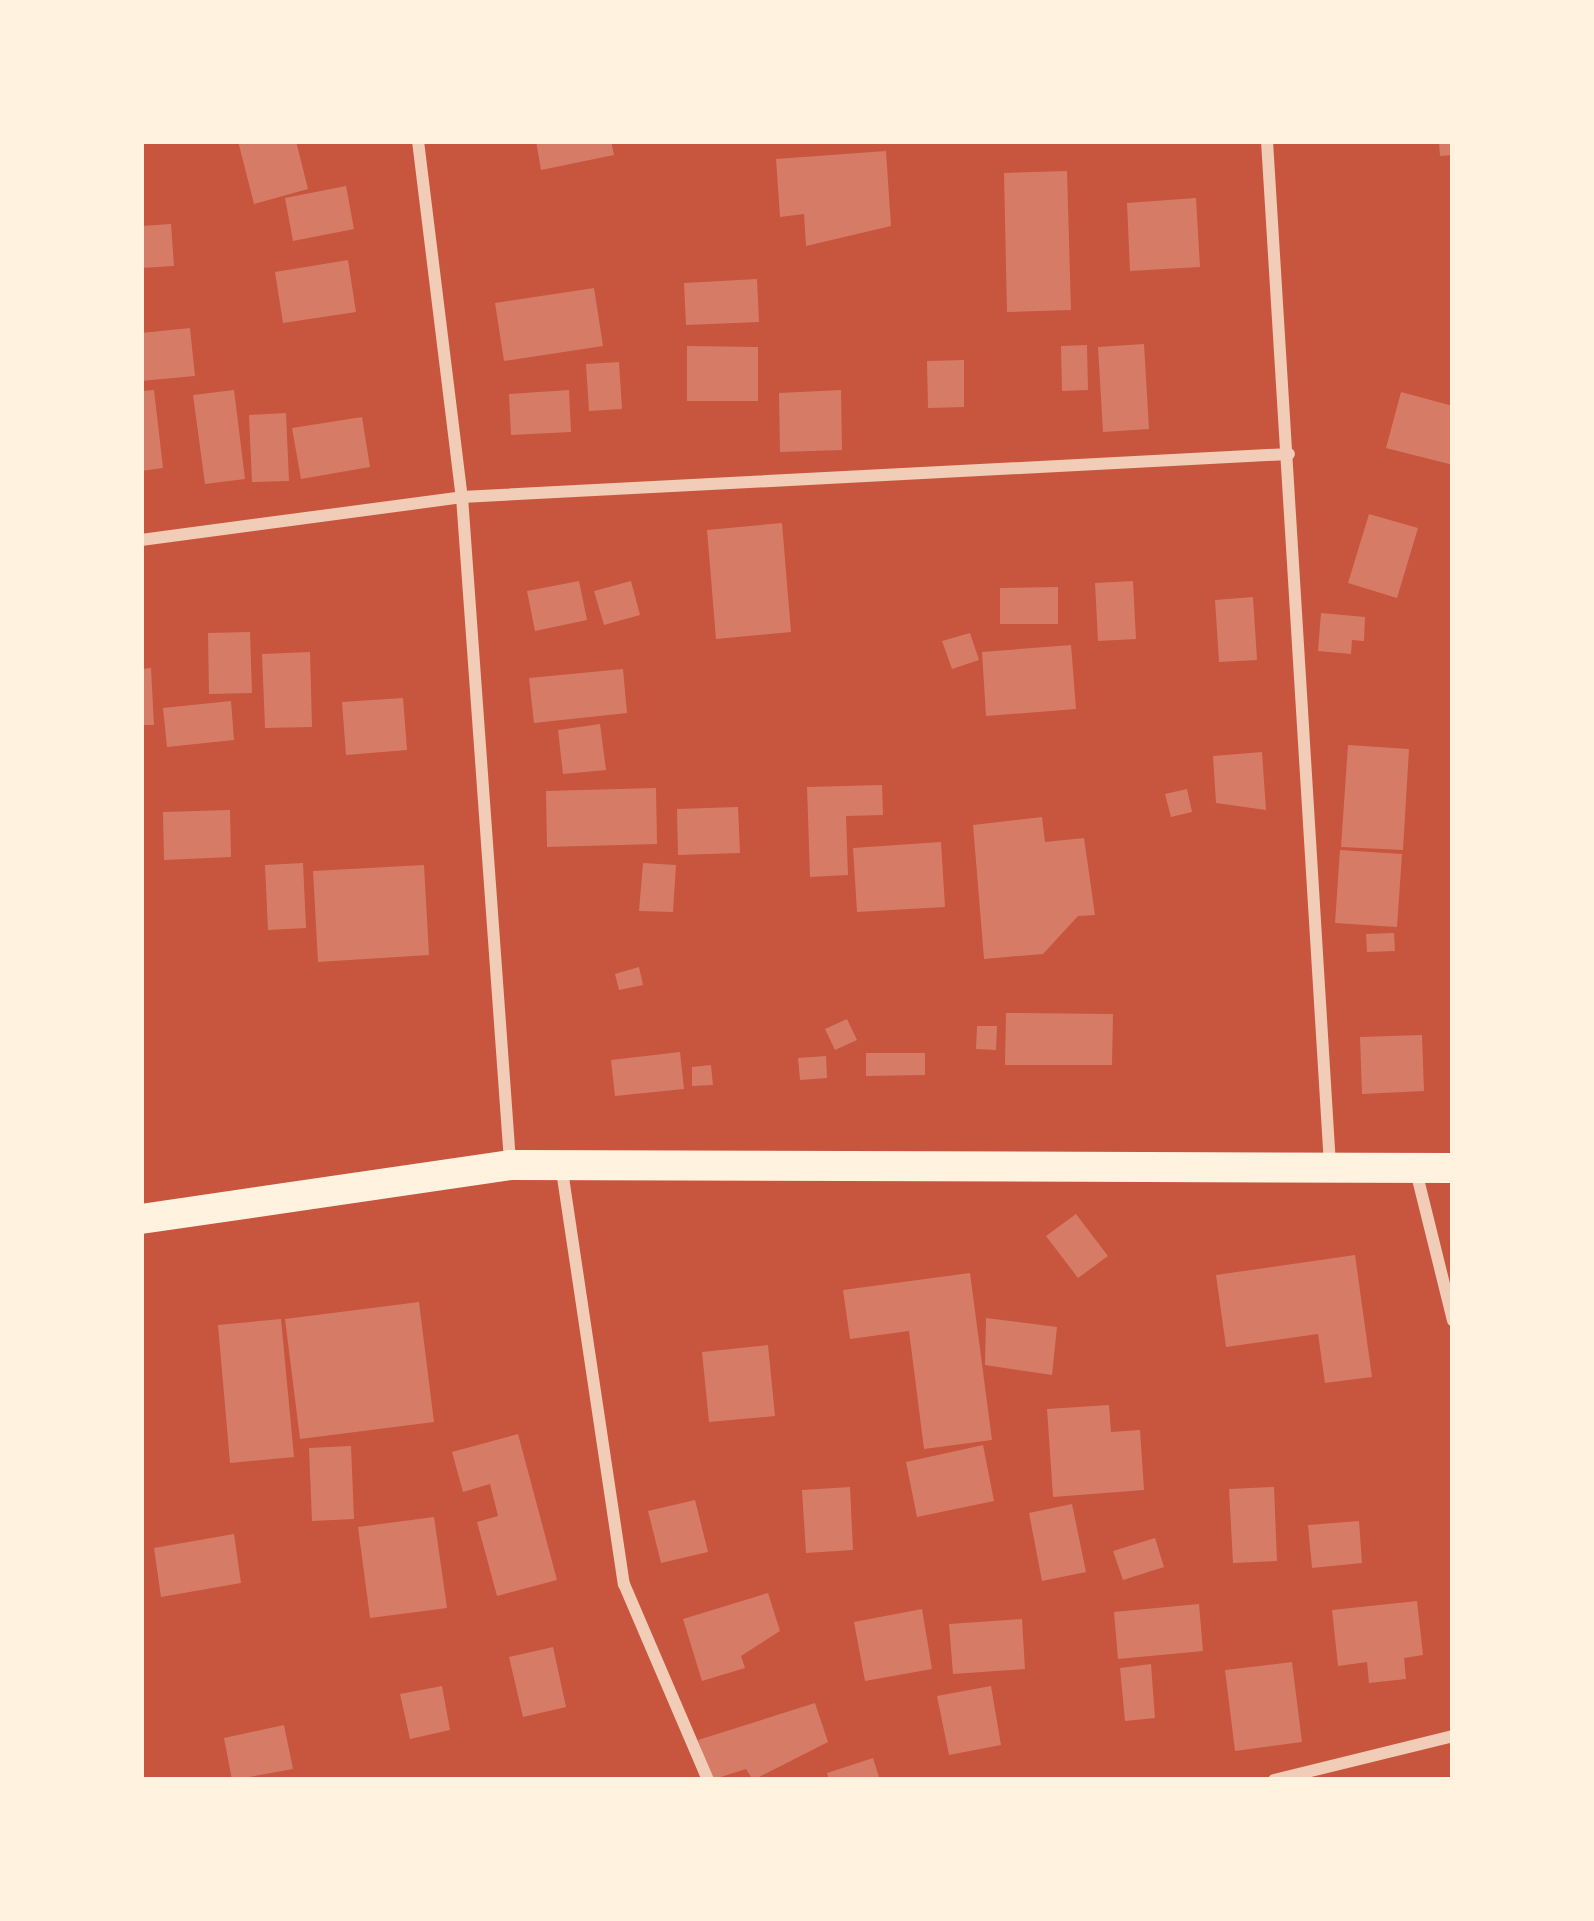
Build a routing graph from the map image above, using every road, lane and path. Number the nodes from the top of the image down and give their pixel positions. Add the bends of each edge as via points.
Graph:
1 (418, 141) edge
2 (1268, 141) edge
3 (1289, 454) junction
4 (462, 497) junction
5 (141, 540) edge
6 (561, 1163) junction
7 (510, 1165) junction
8 (1330, 1166) junction
9 (1453, 1168) edge
10 (1415, 1169) junction
11 (141, 1219) edge
12 (1453, 1321) edge
13 (1453, 1736) edge
14 (708, 1780) edge
15 (1274, 1780) edge

1 - 4 street
2 - 3 street
3 - 4 street
3 - 8 street
4 - 5 street
4 - 7 street
6 - 7 main road
6 - 8 main road
6 - 14 street via 624,1584
7 - 11 main road
8 - 10 main road
9 - 10 main road
10 - 12 street
13 - 15 street

